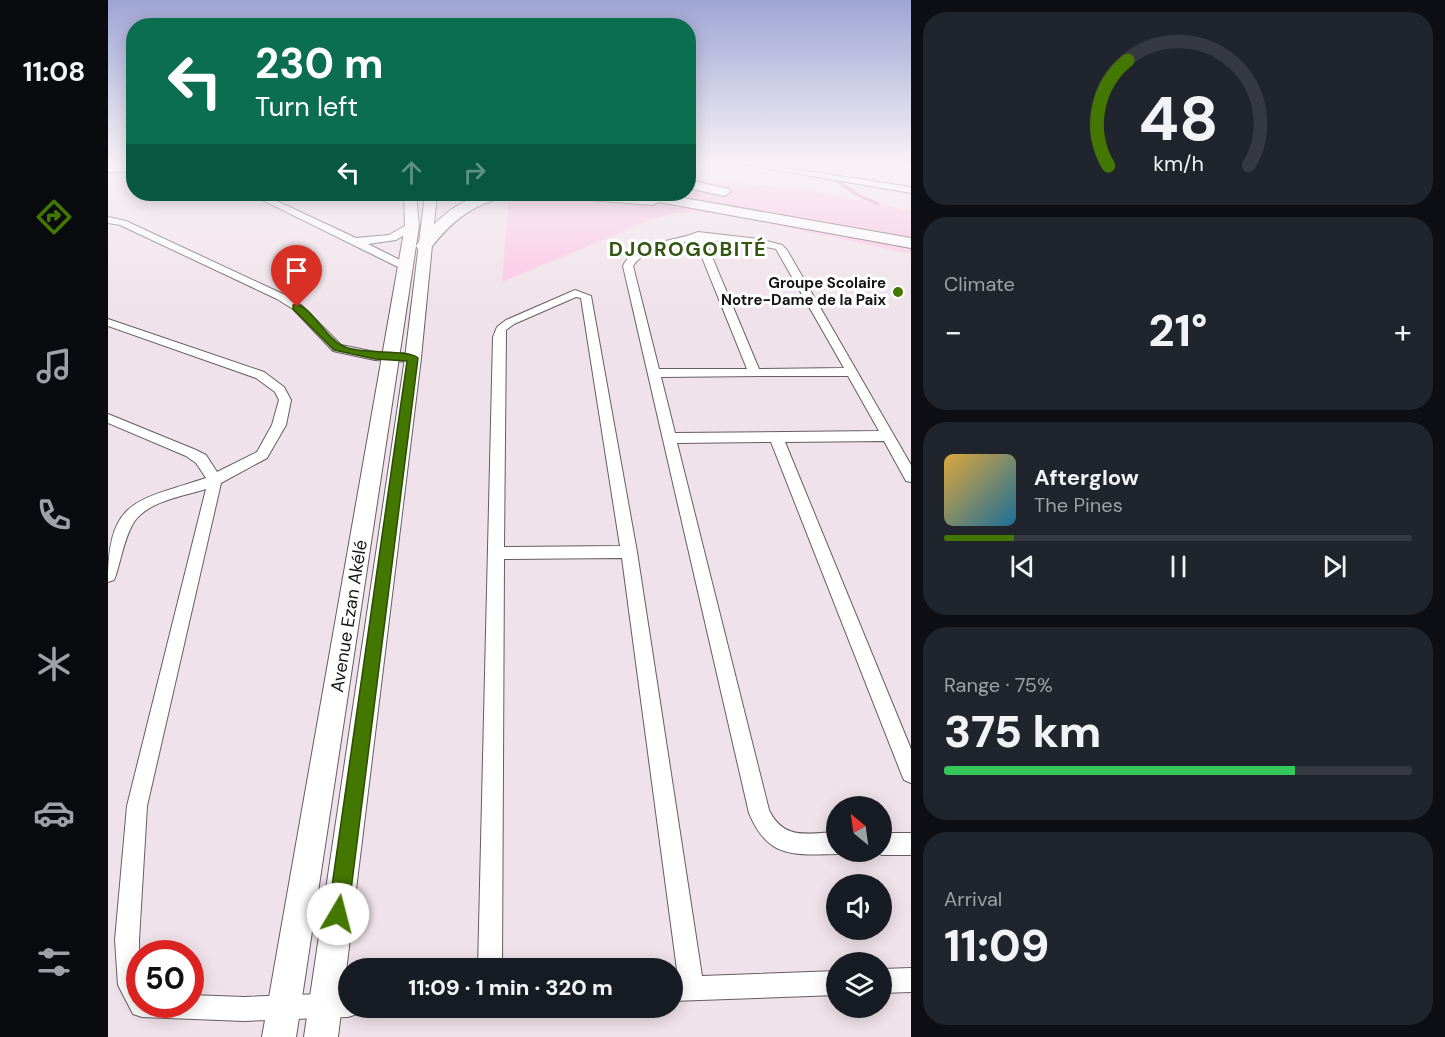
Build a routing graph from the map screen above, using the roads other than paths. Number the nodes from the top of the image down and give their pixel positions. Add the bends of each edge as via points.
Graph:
1 (292, 211) edge
2 (411, 211) edge
3 (429, 211) edge
4 (453, 211) edge
5 (785, 211) edge
6 (108, 220) edge
7 (412, 226) junction
8 (698, 235) junction
9 (352, 240) junction
10 (911, 243) edge
11 (424, 246) junction
12 (404, 265) junction
13 (108, 322) edge
14 (401, 358) junction
15 (852, 372) junction
16 (656, 373) junction
17 (755, 374) junction
18 (108, 418) edge
19 (887, 435) junction
20 (776, 437) junction
21 (671, 438) junction
22 (911, 477) edge
23 (215, 480) junction
24 (629, 552) junction
25 (496, 553) junction
26 (108, 575) edge
27 (911, 773) edge
28 (826, 843) edge
29 (892, 844) edge
30 (911, 844) edge
31 (127, 940) edge
32 (490, 958) edge
33 (678, 958) edge
34 (911, 980) edge
35 (892, 981) edge
36 (826, 983) edge
37 (683, 989) edge
38 (337, 1006) edge
39 (204, 1007) edge
40 (284, 1007) junction
41 (279, 1037) edge
42 (321, 1037) edge

1 - 9 street
2 - 7 main road, Avenue Ezan Akélé
3 - 11 main road, Avenue Ezan Akélé
4 - 11 highway
5 - 10 highway
6 - 14 street via 123,223 281,297 297,307 338,348
7 - 9 street via 392,238
7 - 12 main road, Avenue Ezan Akélé
8 - 15 street via 779,247
8 - 16 street via 657,247 630,261 628,266
8 - 17 street
9 - 12 street
11 - 14 main road, Avenue Ezan Akélé
12 - 14 main road, Avenue Ezan Akélé
13 - 23 street via 248,369 280,390 285,400 283,411 262,455
14 - 38 main road, Avenue Ezan Akélé
14 - 40 main road, Avenue Ezan Akélé
15 - 17 street
15 - 19 street
16 - 17 street
16 - 21 street
18 - 23 street via 191,453 201,459
19 - 20 street
19 - 22 street
20 - 21 street
20 - 27 street
21 - 28 street via 759,813 778,840
23 - 26 street via 135,510 126,521
23 - 31 street via 137,806
24 - 25 street
24 - 25 street via 586,296 575,293 501,329
24 - 33 street
25 - 32 street
29 - 30 street
34 - 35 street
36 - 37 street
38 - 40 street
38 - 42 main road, Avenue Ezan Akélé
39 - 40 street
40 - 41 main road, Avenue Ezan Akélé

